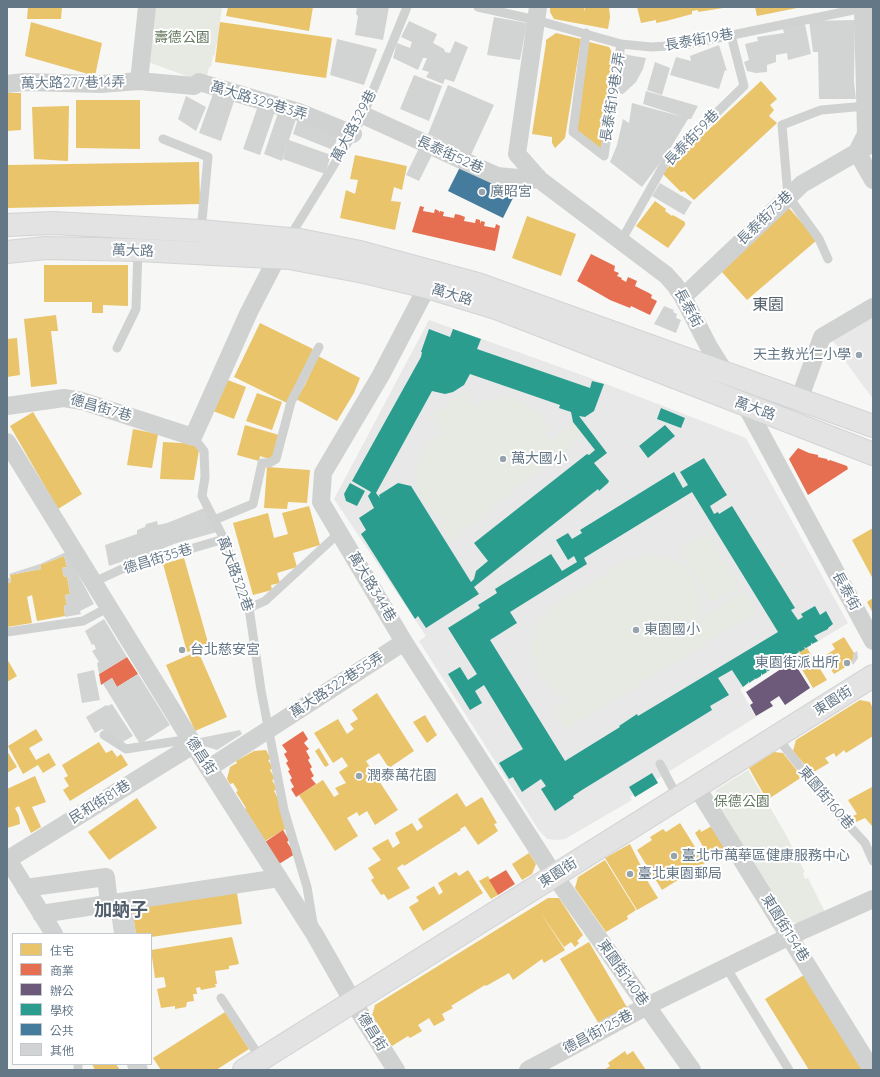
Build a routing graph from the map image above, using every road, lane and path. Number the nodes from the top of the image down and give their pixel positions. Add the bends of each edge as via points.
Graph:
1 (147, 7) edge
2 (407, 7) edge
3 (478, 7) edge
4 (865, 7) edge
5 (537, 14) edge
6 (586, 34) junction
7 (731, 35) junction
8 (621, 44) junction
9 (139, 82) junction
10 (7, 84) edge
11 (866, 106) junction
12 (363, 115) junction
13 (353, 134) junction
14 (163, 139) dead end
15 (873, 143) edge
16 (857, 152) junction
17 (540, 180) junction
18 (873, 180) edge
19 (788, 196) junction
20 (7, 225) edge
21 (201, 230) junction
22 (288, 239) junction
23 (621, 242) junction
24 (138, 250) junction
25 (7, 252) edge
26 (276, 258) junction
27 (828, 258) dead end
28 (427, 287) junction
29 (683, 297) junction
30 (873, 306) edge
31 (319, 347) dead end
32 (117, 348) dead end
33 (726, 374) junction
34 (799, 400) junction
35 (7, 406) edge
36 (746, 406) junction
37 (873, 426) edge
38 (193, 437) junction
39 (7, 442) edge
40 (873, 454) edge
41 (214, 520) junction
42 (338, 533) junction
43 (224, 539) junction
44 (94, 582) junction
45 (109, 607) junction
46 (250, 608) junction
47 (7, 632) edge
48 (873, 641) edge
49 (404, 642) junction
50 (872, 679) edge
51 (269, 729) junction
52 (104, 736) dead end
53 (776, 736) junction
54 (191, 742) junction
55 (660, 764) dead end
56 (209, 768) junction
57 (696, 786) junction
58 (678, 798) junction
59 (7, 859) edge
60 (873, 861) edge
61 (554, 875) junction
62 (279, 878) junction
63 (25, 888) junction
64 (873, 899) edge
65 (109, 903) junction
66 (41, 914) junction
67 (53, 933) edge
68 (315, 934) junction
69 (790, 936) junction
70 (726, 967) junction
71 (220, 998) dead end
72 (353, 1002) junction
73 (647, 1006) junction
74 (254, 1066) edge
75 (396, 1070) edge
76 (528, 1070) edge
77 (692, 1070) edge
78 (789, 1070) edge
79 (872, 1070) edge

1 - 9 street
2 - 12 lane, 萬大路329巷
3 - 5 lane, 長泰街19巷
4 - 7 lane, 長泰街19巷
4 - 11 street
5 - 6 lane, 長泰街19巷
5 - 17 street, 長泰街 via 518,154
6 - 8 lane, 長泰街19巷
6 - 8 lane, 長泰街19巷2弄 via 573,132 604,156
7 - 8 lane, 長泰街19巷 via 684,45 651,47
7 - 23 lane, 長泰街59巷 via 744,86 665,163
9 - 10 street, 萬大路277巷14弄
9 - 13 street, 萬大路329巷3弄 via 194,86 199,82 299,112
11 - 16 street via 866,134
11 - 19 lane via 821,110 782,126
12 - 13 lane, 萬大路329巷
12 - 17 street, 長泰街52巷 via 497,176
13 - 22 lane, 萬大路329巷
14 - 21 lane via 208,157
15 - 16 street, 長泰街73巷
16 - 18 street
16 - 19 street, 長泰街73巷 via 802,184
17 - 23 street, 長泰街
19 - 27 lane via 819,239
19 - 29 street, 長泰街73巷
20 - 21 main road, 萬大路 via 53,223
21 - 22 main road, 萬大路
22 - 26 street
22 - 33 main road, 萬大路 via 360,252 478,284
23 - 29 street, 長泰街 via 666,275
24 - 25 main road, 萬大路 via 46,248
24 - 26 main road, 萬大路
24 - 32 lane via 136,309
26 - 28 main road, 萬大路 via 289,258 364,272
26 - 38 street
28 - 36 main road, 萬大路 via 496,308
28 - 42 street, 萬大路344巷 via 381,375 323,474 321,502
29 - 33 street, 長泰街
30 - 34 street via 822,336
31 - 41 lane via 291,402 276,459 262,463 253,504
33 - 34 main road, 萬大路
33 - 36 street, 長泰街
34 - 37 main road, 萬大路
35 - 38 street, 德昌街7巷 via 64,398 82,401
36 - 40 main road, 萬大路
36 - 48 street, 長泰街
38 - 41 lane, 萬大路322巷 via 204,452 205,477 202,496
39 - 44 street, 德昌街
41 - 43 lane, 萬大路322巷
42 - 46 lane via 265,600
42 - 49 street, 萬大路344巷
43 - 44 lane, 德昌街35巷 via 122,569
43 - 46 lane, 萬大路322巷
44 - 45 street, 德昌街
45 - 47 lane via 83,621
45 - 54 street, 德昌街
46 - 51 lane, 萬大路322巷 via 260,690
49 - 51 street, 萬大路322巷55弄
49 - 61 street, 萬大路344巷
50 - 53 main road, 東園街
51 - 56 street, 萬大路322巷55弄
51 - 68 lane, 萬大路322巷 via 284,810 307,887
52 - 54 lane via 126,749
53 - 57 main road, 東園街
53 - 60 lane, 東園街160巷 via 831,806 865,843
54 - 56 street, 德昌街
54 - 59 street, 民和街81巷
55 - 58 lane
56 - 62 street, 德昌街
57 - 58 main road, 東園街
57 - 69 street, 東園街154巷
58 - 61 main road, 東園街
59 - 63 street
61 - 72 main road, 東園街
61 - 73 street, 東園街140巷
62 - 65 street
62 - 68 street, 德昌街
63 - 65 street via 106,877
63 - 66 street
64 - 69 street, 德昌街125巷
65 - 66 street
66 - 67 street
68 - 72 street, 德昌街
69 - 70 street, 德昌街125巷
69 - 79 street, 東園街154巷
70 - 73 street, 德昌街125巷
70 - 78 lane
71 - 74 lane
72 - 74 main road, 東園街
72 - 75 street, 德昌街
73 - 76 street, 德昌街125巷
73 - 77 street, 東園街140巷

